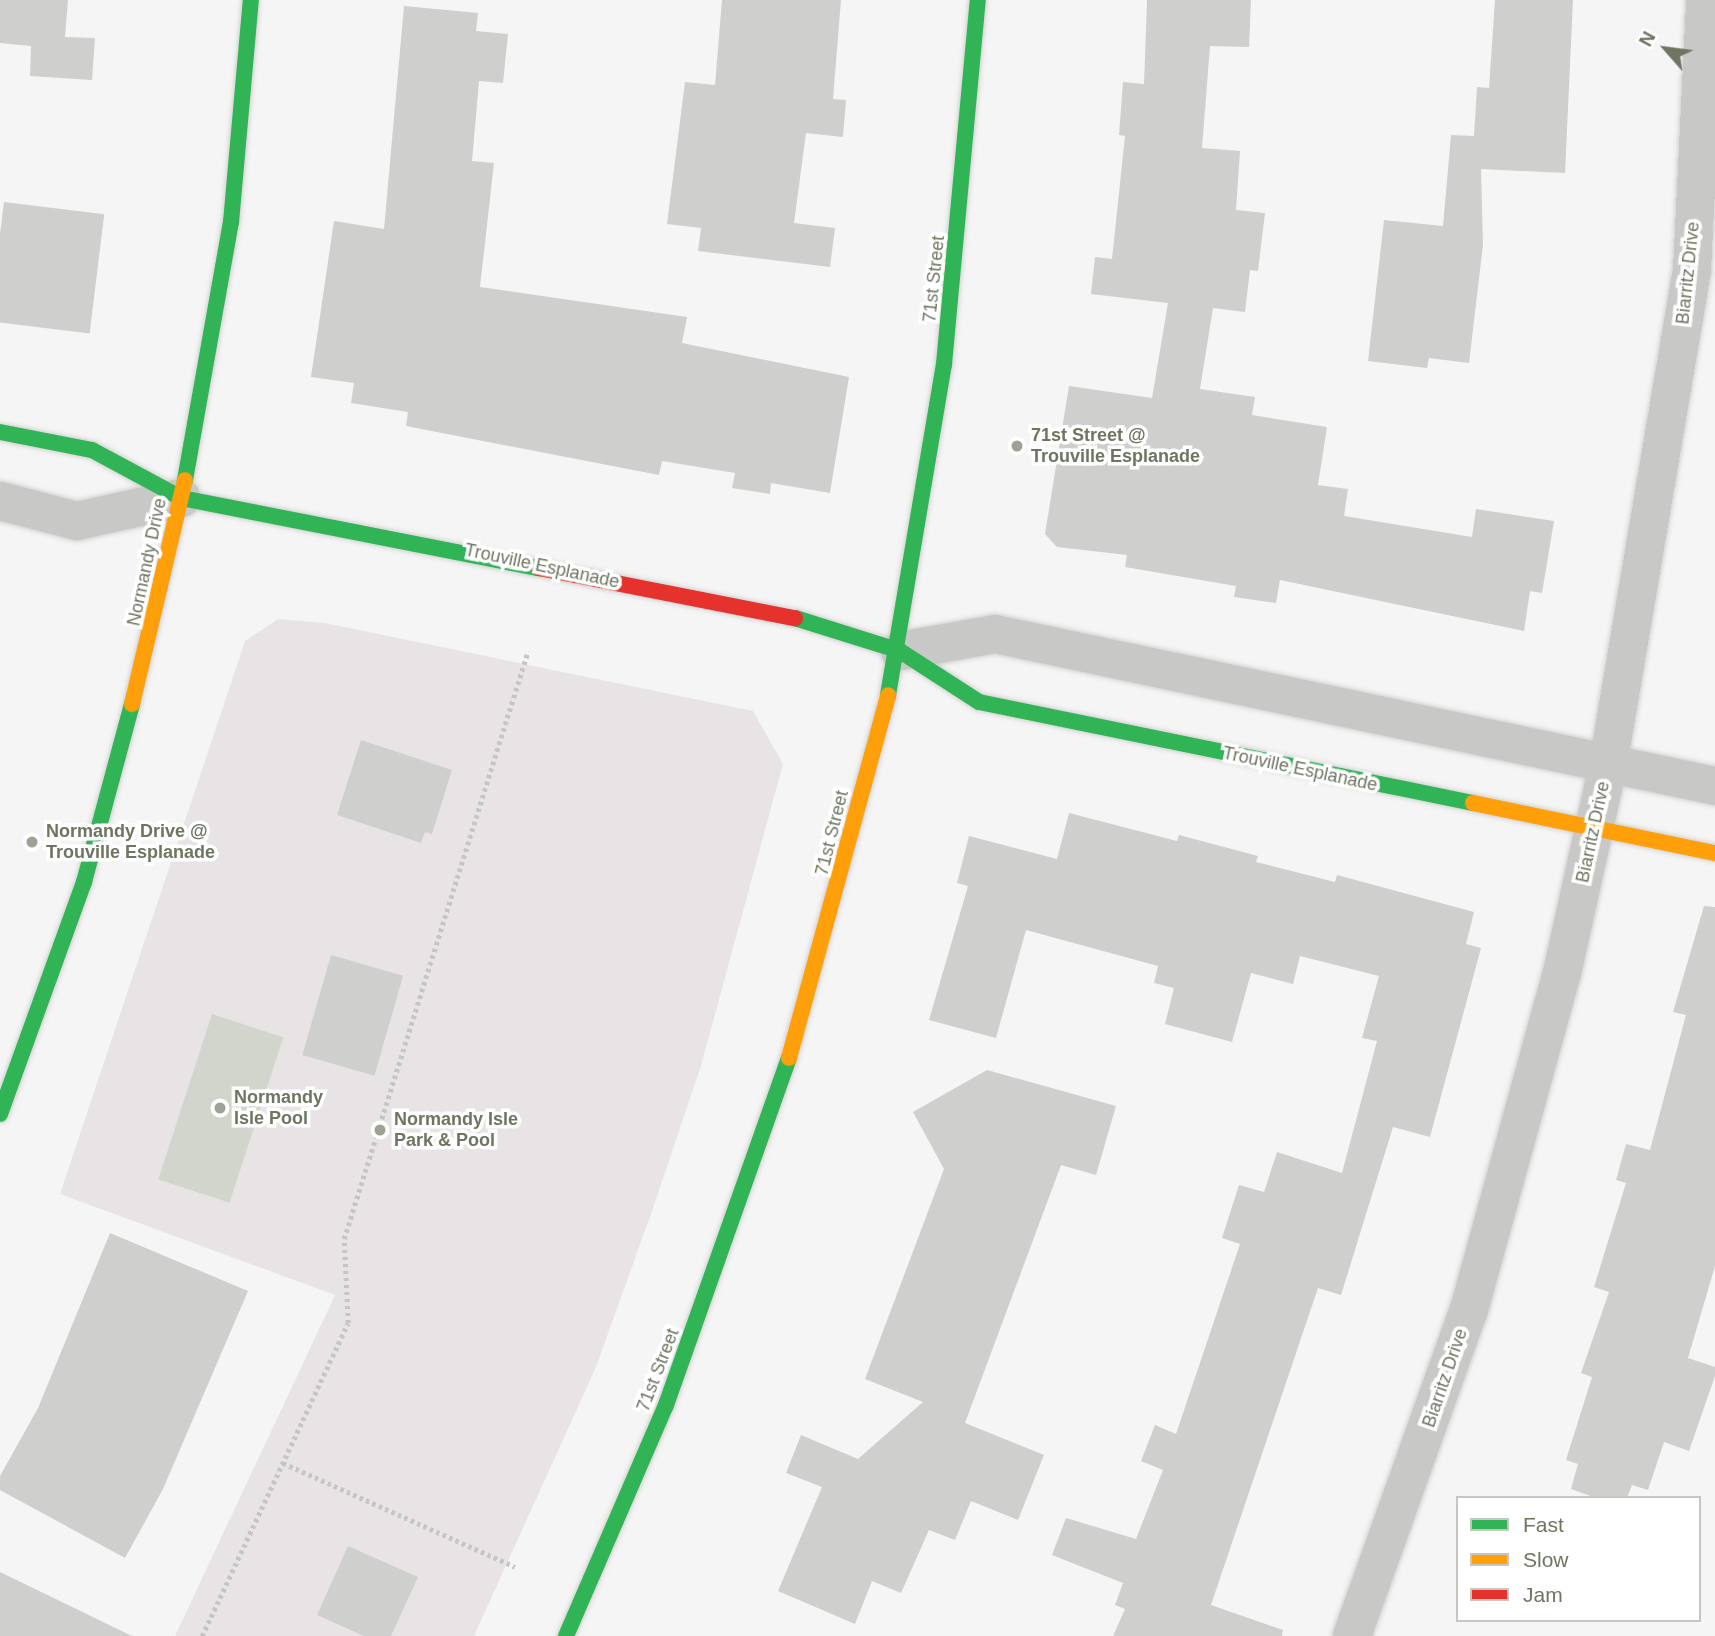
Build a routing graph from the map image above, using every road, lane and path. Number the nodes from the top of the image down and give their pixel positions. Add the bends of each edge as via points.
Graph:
1 (251, 0) edge
2 (978, 0) edge
3 (1705, 0) edge
4 (0, 432) edge
5 (181, 498) junction
6 (0, 501) edge
7 (528, 651) dead end
8 (900, 651) junction
9 (1608, 765) junction
10 (1715, 786) edge
11 (1594, 830) junction
12 (1715, 853) edge
13 (0, 1114) edge
14 (283, 1463) junction
15 (516, 1567) dead end
16 (202, 1636) edge
17 (566, 1636) edge
18 (1352, 1636) edge

1 - 5 main road, Normandy Drive via 231,222
2 - 8 main road, 71st Street via 944,364
3 - 9 street, Biarritz Drive via 1692,270
4 - 5 main road, Trouville Esplanade via 92,450
5 - 6 street, Trouville Esplanade via 77,521
5 - 8 main road, Trouville Esplanade via 800,619
5 - 13 main road, Normandy Drive via 132,714 84,882
7 - 14 path via 344,1239 348,1323
8 - 9 street, Trouville Esplanade via 995,634
8 - 11 main road, Trouville Esplanade via 979,702
8 - 17 main road, 71st Street via 806,1004 753,1168 666,1405
9 - 10 street, Trouville Esplanade
9 - 11 street, Biarritz Drive
11 - 12 main road, Trouville Esplanade
11 - 18 street, Biarritz Drive via 1562,974 1469,1310
14 - 15 path
14 - 16 path

